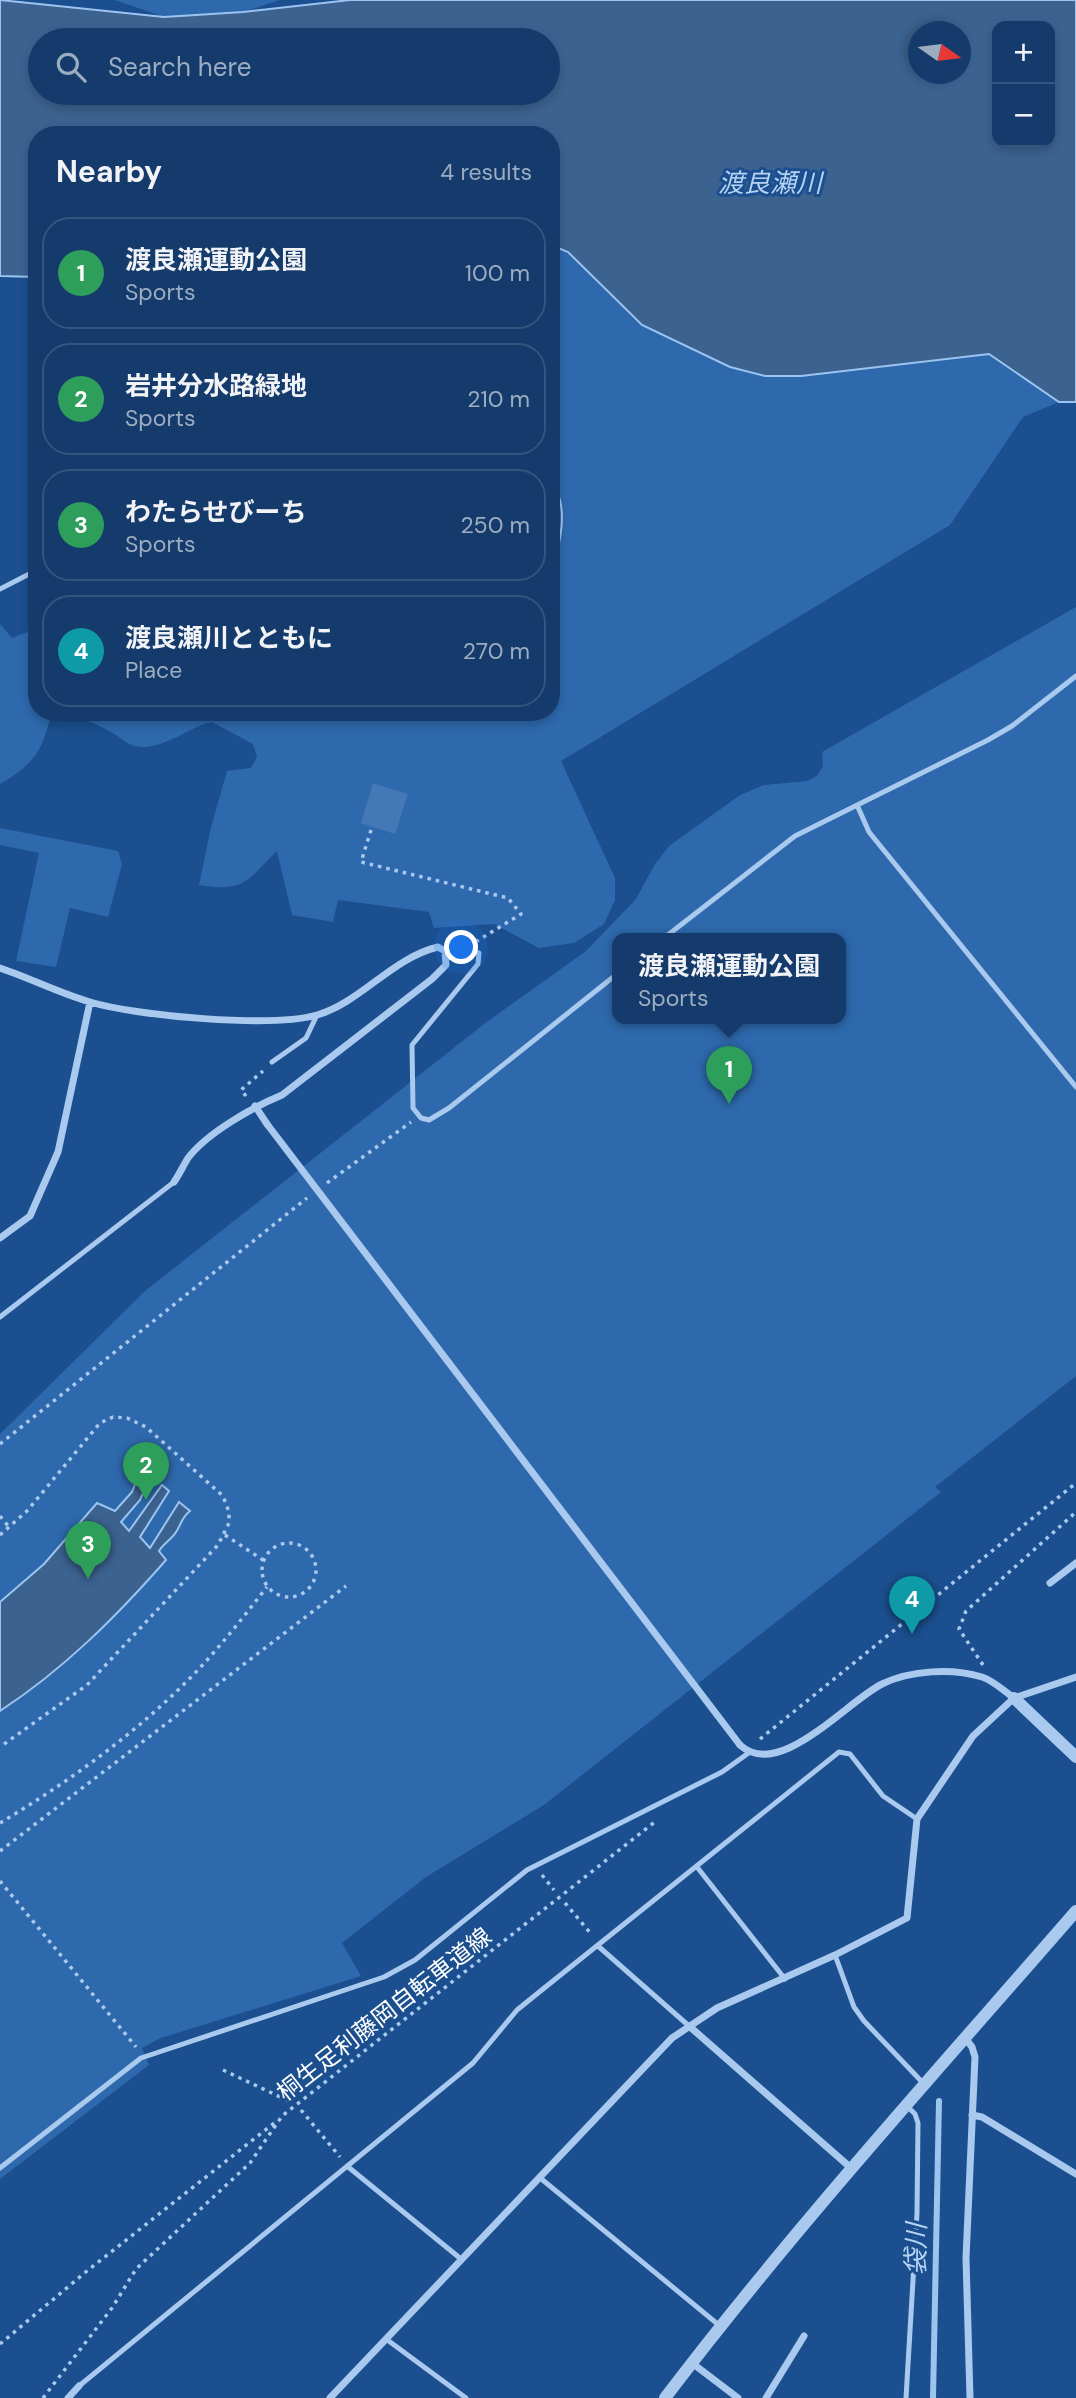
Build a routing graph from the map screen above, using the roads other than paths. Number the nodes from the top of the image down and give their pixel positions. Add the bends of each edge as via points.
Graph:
1 (28, 575) edge
2 (0, 589) edge
3 (1076, 676) edge
4 (857, 805) junction
5 (670, 933) edge
6 (448, 958) junction
7 (0, 968) edge
8 (612, 978) edge
9 (90, 1002) junction
10 (317, 1015) junction
11 (272, 1062) road end
12 (1076, 1087) edge
13 (255, 1106) junction
14 (174, 1182) joint
15 (0, 1238) edge
16 (0, 1317) edge
17 (1076, 1563) edge
18 (1050, 1583) dead end
19 (1076, 1677) edge
20 (1014, 1698) junction
21 (752, 1748) junction
22 (1076, 1757) edge
23 (917, 1819) junction
24 (697, 1867) junction
25 (1076, 1911) edge
26 (598, 1946) junction
27 (835, 1955) junction
28 (785, 1979) junction
29 (689, 2026) junction
30 (965, 2038) junction
31 (923, 2084) junction
32 (906, 2105) junction
33 (972, 2115) junction
34 (348, 2165) junction
35 (0, 2168) edge
36 (851, 2168) junction
37 (1076, 2174) edge
38 (539, 2177) junction
39 (461, 2259) junction
40 (720, 2326) junction
41 (804, 2336) dead end
42 (386, 2339) junction
43 (692, 2363) junction
44 (79, 2386) joint
45 (68, 2398) edge
46 (330, 2398) edge
47 (466, 2398) edge
48 (665, 2398) edge
49 (738, 2398) edge
50 (766, 2398) edge
51 (906, 2398) edge
52 (970, 2398) edge

1 - 2 lane
3 - 4 lane via 1012,726
4 - 5 lane via 795,836
4 - 12 lane via 869,832
6 - 8 lane via 467,949 479,953 478,964 412,1045 413,1108 429,1121
6 - 10 street via 438,947 429,950
6 - 13 street via 442,971 282,1095
7 - 9 street
9 - 10 street via 197,1018
9 - 15 street via 58,1152 30,1216
10 - 11 lane via 306,1038
13 - 14 street via 189,1157
13 - 21 street, bridge via 740,1745
14 - 16 lane
17 - 18 street
19 - 20 street
20 - 21 street via 984,1677 934,1672 900,1677 872,1689 777,1754 766,1756
20 - 22 street
20 - 23 street via 972,1737
21 - 35 lane via 722,1772 527,1870 415,1960 384,1977 141,2058
23 - 24 lane via 883,1796 850,1754 839,1752
23 - 27 street via 907,1918
24 - 26 lane
24 - 28 lane
25 - 30 street
26 - 29 lane
26 - 34 lane via 517,2010 473,2063
27 - 28 street
27 - 31 lane via 854,2007
28 - 29 street via 717,2008
29 - 36 street
29 - 38 street via 672,2038
30 - 31 street
30 - 33 street via 975,2057
31 - 32 street
32 - 36 street
32 - 51 lane via 918,2123
33 - 37 street
33 - 52 street via 966,2258
34 - 39 lane
34 - 44 lane
36 - 40 street
38 - 39 street
38 - 40 lane
39 - 42 street
40 - 43 street
41 - 50 street
42 - 46 street
42 - 47 lane
43 - 48 street
43 - 49 street
44 - 45 street

